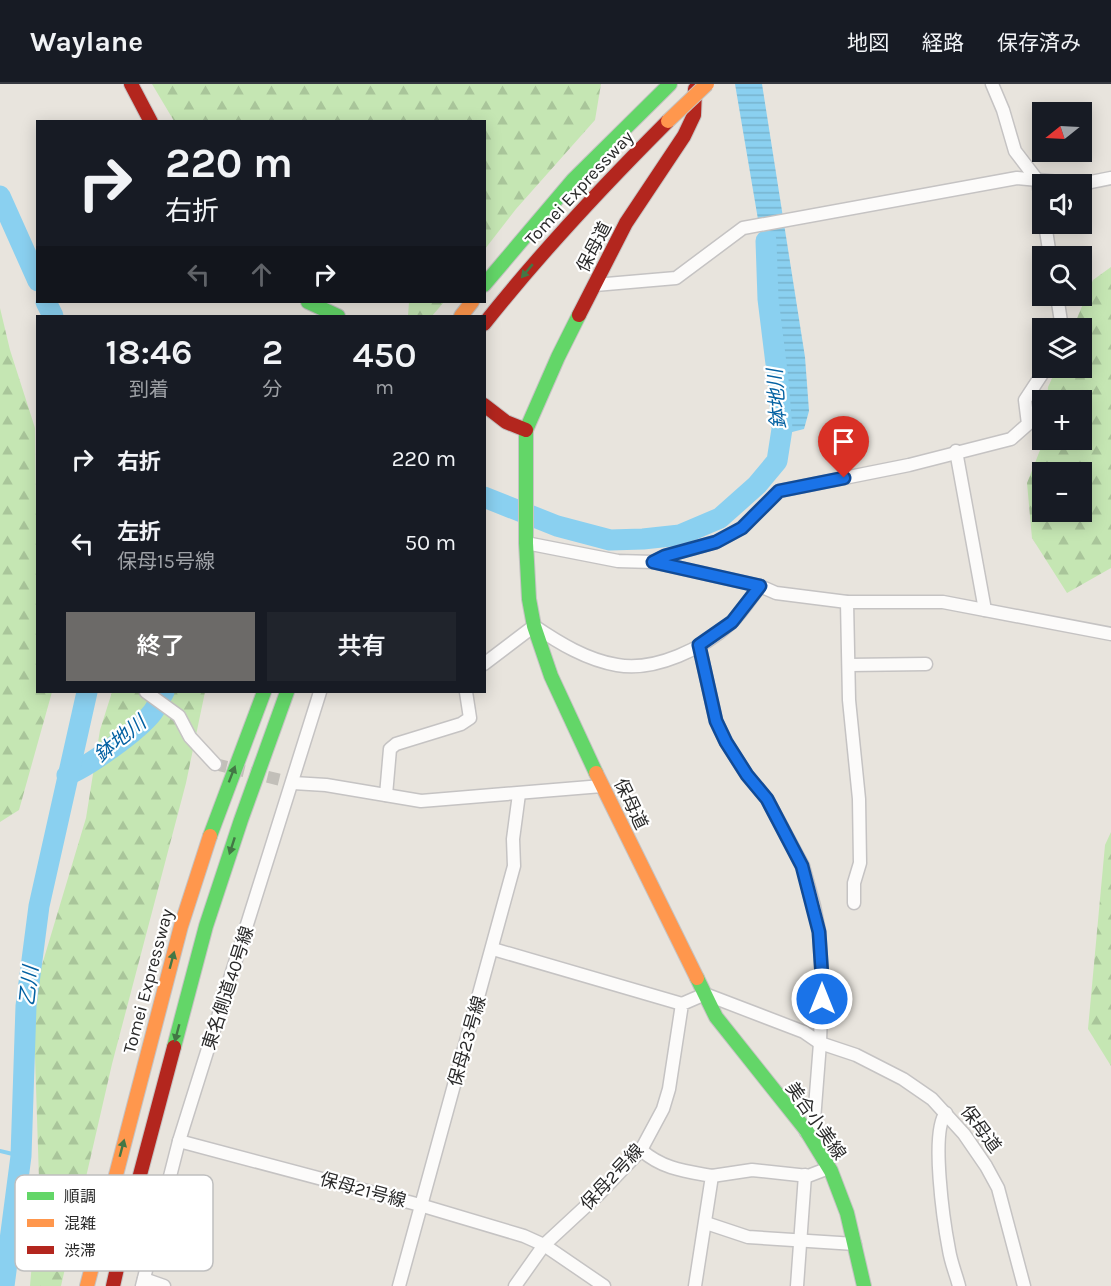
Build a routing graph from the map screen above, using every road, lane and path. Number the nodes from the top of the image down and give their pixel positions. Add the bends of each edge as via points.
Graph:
1 (131, 84) edge
2 (670, 84) edge
3 (695, 84) edge
4 (707, 84) edge
5 (992, 84) edge
6 (150, 120) edge
7 (1033, 174) edge
8 (1111, 178) edge
9 (1032, 180) edge
10 (1092, 182) edge
11 (486, 283) edge
12 (595, 285) junction
13 (310, 303) edge
14 (471, 303) edge
15 (336, 315) edge
16 (462, 315) edge
17 (486, 322) edge
18 (1039, 378) edge
19 (486, 407) edge
20 (526, 430) junction
21 (956, 452) junction
22 (526, 536) junction
23 (653, 562) junction
24 (760, 586) junction
25 (847, 602) junction
26 (985, 610) junction
27 (534, 626) junction
28 (1111, 634) edge
29 (699, 645) junction
30 (486, 662) edge
31 (926, 664) dead end
32 (849, 665) junction
33 (147, 693) edge
34 (264, 693) edge
35 (287, 693) edge
36 (320, 693) edge
37 (466, 693) edge
38 (214, 765) tunnel mouth
39 (293, 783) junction
40 (602, 786) junction
41 (519, 794) junction
42 (386, 795) junction
43 (854, 903) dead end
44 (493, 950) junction
45 (705, 993) junction
46 (682, 1004) junction
47 (820, 1043) junction
48 (946, 1113) junction
49 (806, 1132) junction
50 (179, 1141) junction
51 (641, 1150) junction
52 (829, 1168) junction
53 (116, 1175) edge
54 (141, 1175) edge
55 (170, 1175) edge
56 (805, 1175) junction
57 (712, 1176) junction
58 (420, 1205) junction
59 (706, 1223) junction
60 (801, 1239) junction
61 (855, 1244) junction
62 (544, 1245) junction
63 (91, 1271) edge
64 (117, 1271) edge
65 (143, 1283) edge
66 (87, 1286) edge
67 (113, 1286) edge
68 (164, 1286) edge
69 (399, 1286) edge
70 (515, 1286) edge
71 (604, 1286) edge
72 (695, 1286) edge
73 (797, 1286) edge
74 (864, 1286) edge
75 (959, 1286) edge
76 (1024, 1286) edge

1 - 6 main road
2 - 11 main road, Tomei Expressway via 548,208
3 - 12 main road, 保母道 via 694,115 684,136 626,223
4 -> 17 main road, Tomei Expressway, bridge via 592,196
5 - 7 street via 1015,151
8 - 10 street
9 - 12 street via 1017,178 743,228 676,278
12 - 20 main road, 保母道
13 - 15 main road
14 - 16 main road
18 - 21 street via 1025,400 1028,424 1011,439
19 - 20 main road via 506,422
20 - 22 main road, 保母道
21 - 23 street via 779,491 742,528 716,542
21 - 26 street
22 - 23 street via 618,561
22 - 27 main road, 保母道
23 - 24 street
24 - 25 street via 776,593
24 - 29 street via 732,622
25 - 26 street via 943,602
25 - 32 street
26 - 28 street
27 - 29 street via 591,658 619,666 680,657
27 - 30 street
27 - 40 main road, 保母道 via 551,676
29 - 47 street via 716,721 747,775 767,799 802,866 819,932
31 - 32 street
32 - 43 street via 861,863 854,883
33 - 38 street via 180,716 190,737
53 -> 34 main road, Tomei Expressway via 181,926 216,817
35 -> 54 main road via 206,926
36 - 39 street, 東名側道40号線
37 - 42 street via 470,718 390,749
39 - 42 street
39 - 50 street, 東名側道40号線
40 - 41 street
40 - 45 main road, 保母道
41 - 42 street via 421,801
41 - 44 street, 保母23号線 via 514,866
44 - 46 street
44 - 58 street, 保母23号線
45 - 46 street
45 - 47 street, 保母道 via 804,1032
45 - 49 main road, 美合小美線 via 733,1042
46 - 51 street, 保母2号線 via 669,1089
47 - 48 street, 保母道 via 903,1078
47 - 49 street via 814,1120
48 - 75 street via 940,1122 938,1165 948,1249
48 - 76 street, 保母道 via 998,1188
49 - 52 main road, 美合小美線
50 - 55 street, 東名側道40号線
50 - 58 street, 保母21号線
51 - 57 street via 668,1167
51 - 62 street, 保母2号線
52 - 56 street
52 - 61 main road, 美合小美線
56 - 57 street via 752,1170
56 - 60 street
57 - 59 street
58 - 62 street, 保母21号線
58 - 69 street, 保母23号線
59 - 60 street via 748,1237
59 - 72 street
60 - 61 street
60 - 73 street
61 - 74 main road, 美合小美線
62 - 70 street, 保母2号線
62 - 71 street, 保母21号線
66 -> 63 main road, Tomei Expressway
64 -> 67 main road
65 - 68 street

